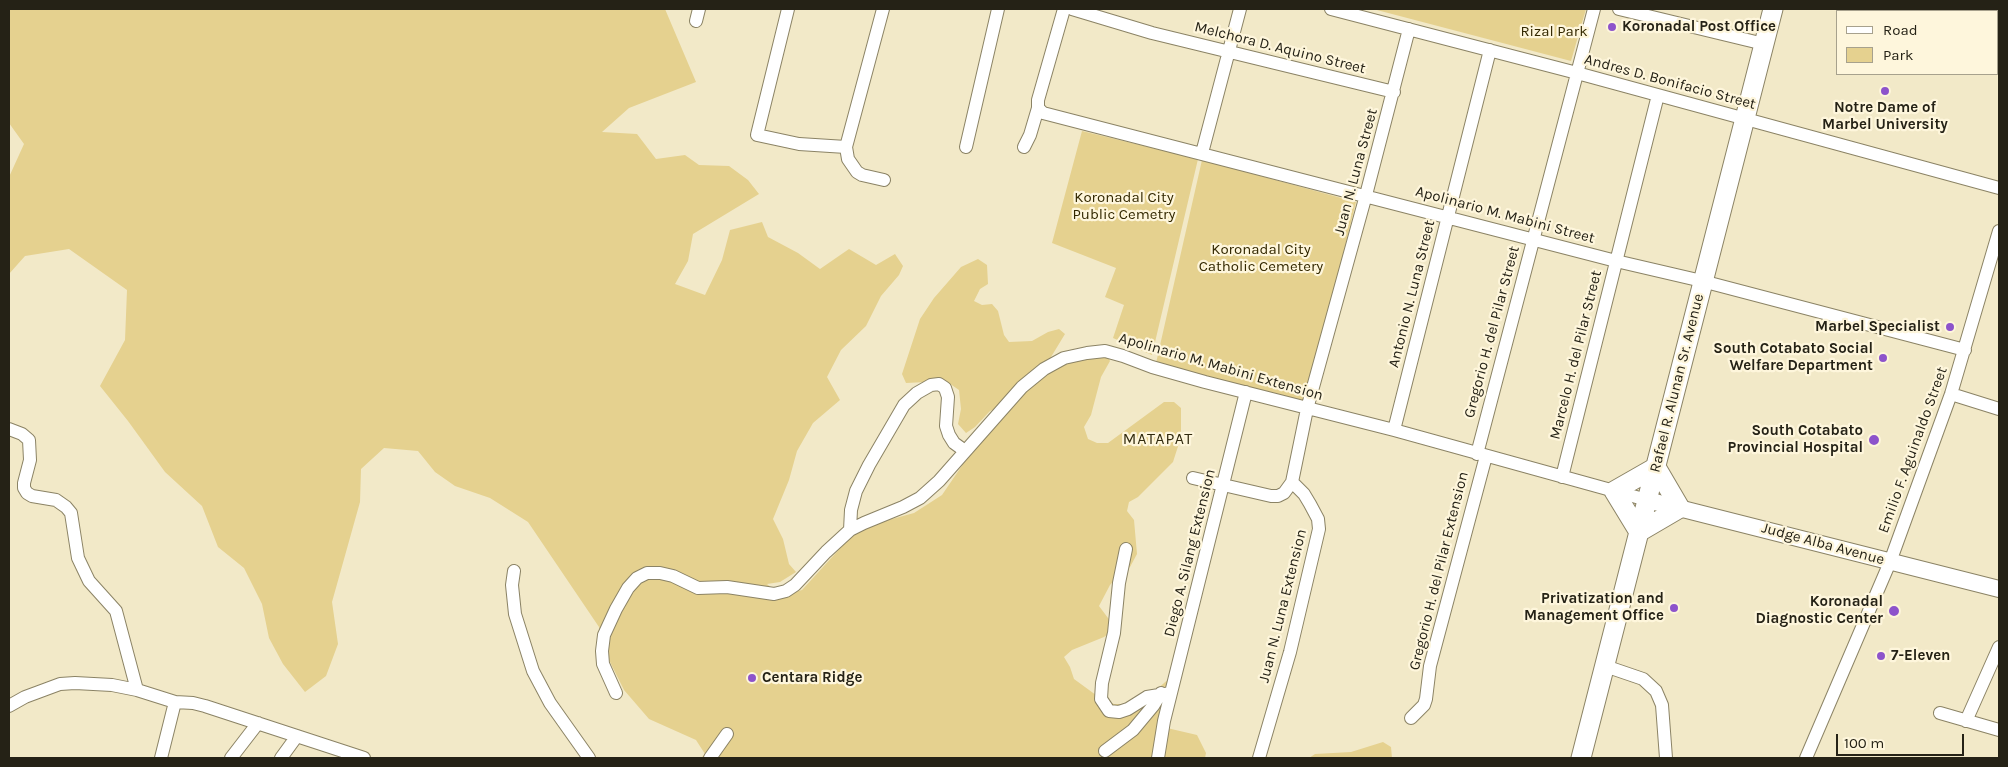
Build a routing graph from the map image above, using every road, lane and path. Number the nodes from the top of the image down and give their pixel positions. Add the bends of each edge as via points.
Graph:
1 (788, 9) edge
2 (881, 9) edge
3 (998, 9) edge
4 (1064, 9) edge
5 (1072, 9) edge
6 (1240, 9) edge
7 (1331, 9) edge
8 (1594, 9) edge
9 (1619, 9) edge
10 (1773, 9) edge
11 (1409, 29) junction
12 (1764, 44) junction
13 (1490, 50) junction
14 (1228, 52) junction
15 (1577, 73) junction
16 (1394, 92) junction
17 (1658, 95) junction
18 (1038, 108) junction
19 (1745, 119) junction
20 (846, 147) junction
21 (966, 147) dead end
22 (1024, 147) dead end
23 (1202, 153) junction
24 (884, 180) dead end
25 (1999, 188) edge
26 (1366, 195) junction
27 (1448, 217) junction
28 (1999, 231) edge
29 (1534, 238) junction
30 (1616, 261) junction
31 (1702, 281) junction
32 (1965, 350) junction
33 (1246, 392) junction
34 (1951, 394) junction
35 (1307, 409) junction
36 (1999, 409) edge
37 (9, 429) edge
38 (1394, 430) junction
39 (965, 451) junction
40 (1482, 455) junction
41 (1656, 467) junction
42 (1562, 477) junction
43 (1193, 478) dead end
44 (1292, 482) junction
45 (1224, 484) junction
46 (1614, 491) junction
47 (1647, 500) junction
48 (1680, 508) junction
49 (850, 530) junction
50 (1639, 532) junction
51 (1126, 549) dead end
52 (1890, 562) junction
53 (514, 572) dead end
54 (1999, 589) edge
55 (1998, 653) edge
56 (1605, 666) junction
57 (137, 690) junction
58 (616, 693) dead end
59 (1166, 693) junction
60 (175, 702) junction
61 (9, 706) edge
62 (1940, 714) dead end
63 (1410, 718) dead end
64 (1966, 721) junction
65 (258, 724) junction
66 (1999, 730) edge
67 (726, 734) dead end
68 (297, 736) junction
69 (1105, 751) dead end
70 (341, 755) edge
71 (159, 757) edge
72 (231, 758) edge
73 (281, 758) edge
74 (364, 758) edge
75 (590, 758) edge
76 (710, 758) edge
77 (1158, 758) edge
78 (1259, 758) edge
79 (1581, 758) edge
80 (1666, 758) edge
81 (1806, 758) edge

1 - 20 street via 757,135 799,144
2 - 20 street
3 - 21 street
4 - 18 street
5 - 14 street, Melchora D. Aquino Street
6 - 14 street
7 - 11 street, Andres D. Bonifacio Street
8 - 15 street, Gregorio H. del Pilar Street
9 - 12 street
10 - 12 highway, Rafael R. Alunan Sr. Avenue
11 - 13 street, Andres D. Bonifacio Street
11 - 16 street, Juan N. Luna Street
12 - 19 highway, Rafael R. Alunan Sr. Avenue
13 - 15 street, Andres D. Bonifacio Street
13 - 27 street, Antonio N. Luna Street
14 - 16 street, Melchora D. Aquino Street
14 - 23 street
15 - 17 street, Andres D. Bonifacio Street
15 - 29 street, Gregorio H. del Pilar Street
16 - 26 street, Juan N. Luna Street
17 - 19 street, Andres D. Bonifacio Street
17 - 30 street, Marcelo H. del Pilar Street
18 - 22 street
18 - 23 street, Apolinario M. Mabini Street via 1043,113
19 - 25 street, Andres D. Bonifacio Street
19 - 31 highway, Rafael R. Alunan Sr. Avenue
20 - 24 street via 848,159 857,172
23 - 26 street, Apolinario M. Mabini Street
26 - 27 street, Apolinario M. Mabini Street
26 - 35 street, Juan N. Luna Street
27 - 29 street, Apolinario M. Mabini Street
27 - 38 street, Antonio N. Luna Street
28 - 32 street, Emilio F. Aguinaldo Street
29 - 30 street, Apolinario M. Mabini Street
29 - 40 street, Gregorio H. del Pilar Street
30 - 31 street, Apolinario M. Mabini Street
30 - 42 street, Marcelo H. del Pilar Street
31 - 32 street, Apolinario M. Mabini Street
31 - 41 highway, Rafael R. Alunan Sr. Avenue
32 - 34 street, Emilio F. Aguinaldo Street
33 - 35 street, Apolinario M. Mabini Extension
33 - 39 street, Apolinario M. Mabini Extension via 1105,351 1087,352 1064,358 1044,369 1022,387
33 - 45 street, Diego A. Silang Extension
34 - 36 street
34 - 52 street, Emilio F. Aguinaldo Street
35 - 38 street, Apolinario M. Mabini Extension
35 - 44 street
37 - 57 street via 29,440 30,460 24,483 27,493 56,500 71,513 78,558 89,581 116,611
38 - 40 street, Apolinario M. Mabini Extension
39 - 49 street, Apolinario M. Mabini Extension via 920,498
39 - 49 street via 954,443 946,426 948,397 945,388 939,384 931,385 917,393 904,405 868,465 856,491
40 - 42 street, Apolinario M. Mabini Extension
40 - 63 street, Gregorio H. del Pilar Extension via 1430,666 1426,699
41 - 46 highway
41 - 47 highway, Rafael R. Alunan Sr. Avenue
41 - 48 highway
42 - 46 street, Apolinario M. Mabini Extension
43 - 45 street
44 - 45 street via 1278,496
44 - 78 street, Juan N. Luna Extension via 1310,504 1319,529 1290,652
45 - 59 street, Diego A. Silang Extension
46 - 47 street, Apolinario M. Mabini Extension
46 - 50 highway
47 - 48 main road, Judge Alba Avenue
47 - 50 highway, Rafael R. Alunan Sr. Avenue
48 - 50 highway
48 - 52 main road, Judge Alba Avenue
49 - 58 street, Apolinario M. Mabini Extension via 795,585 774,594 727,587 698,588 660,572 637,578 620,602 604,636 604,664
50 - 56 highway, Rafael R. Alunan Sr. Avenue
51 - 59 street via 1101,699 1109,711 1119,712 1147,697
52 - 54 main road, Judge Alba Avenue
52 - 81 street, Emilio F. Aguinaldo Street
53 - 75 street via 515,614 533,671 550,703
55 - 64 street
56 - 79 highway, Rafael R. Alunan Sr. Avenue
56 - 80 street via 1644,679 1656,691 1662,705
57 - 60 street
57 - 61 street via 92,683 60,684
59 - 69 street via 1133,730
59 - 77 street, Diego A. Silang Extension
60 - 65 street via 193,703
60 - 71 street
62 - 64 street
64 - 66 street
65 - 68 street
65 - 72 street
67 - 76 street
68 - 70 street
68 - 73 street
70 - 74 street

